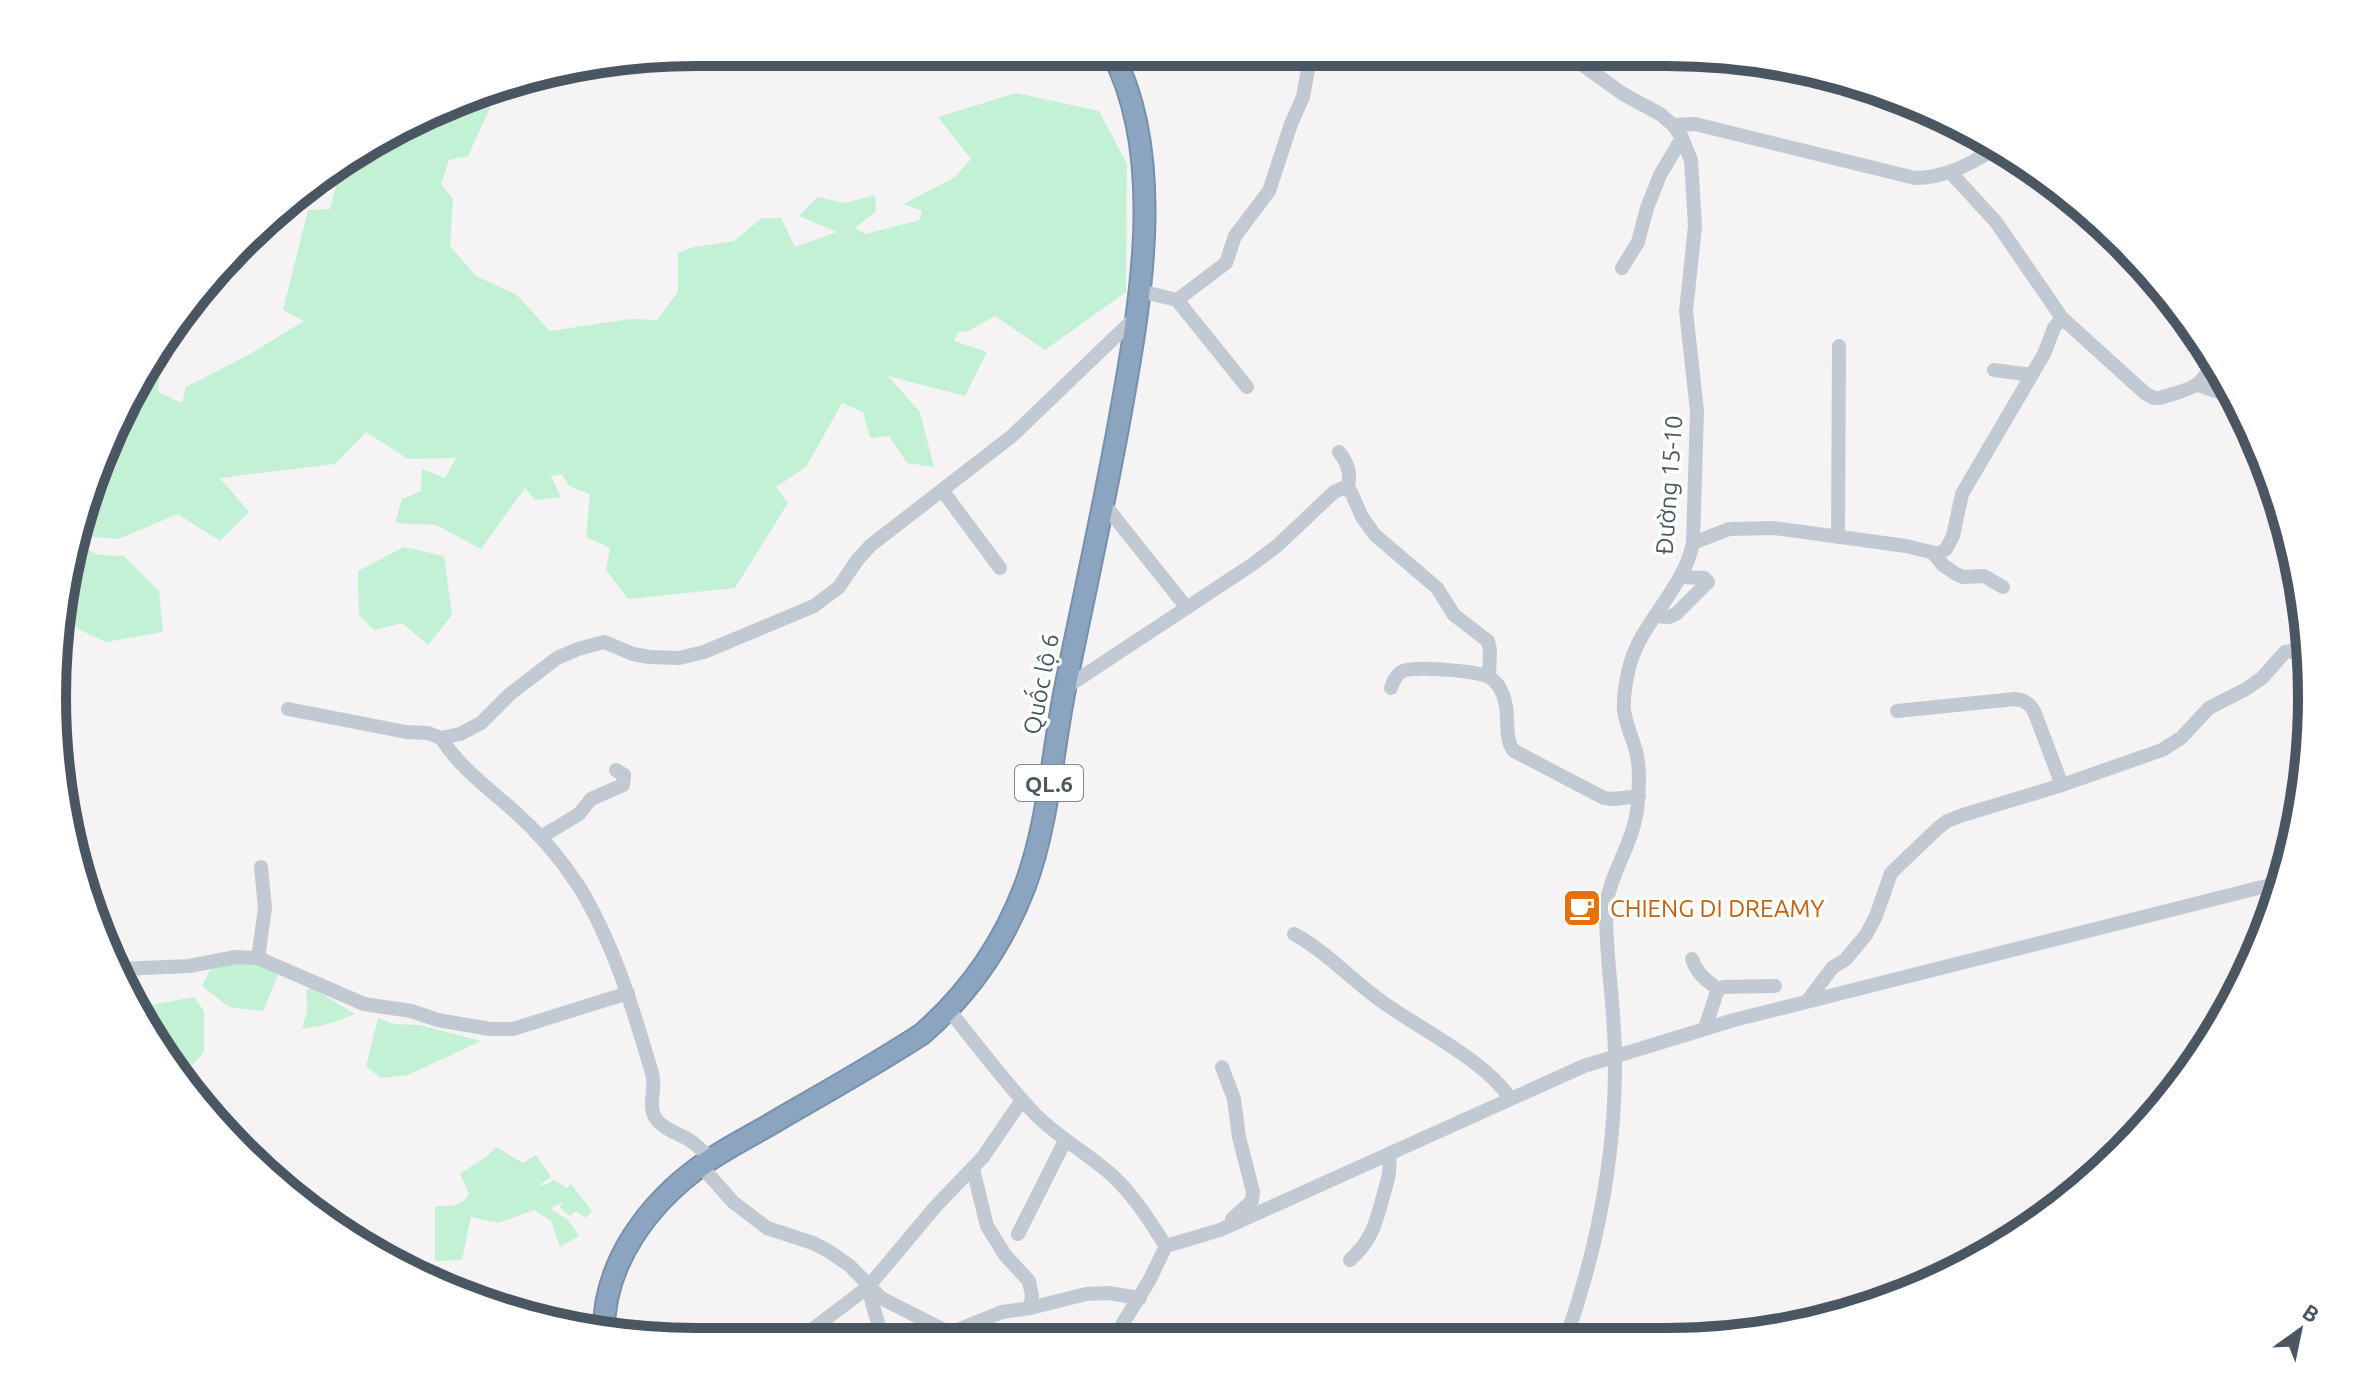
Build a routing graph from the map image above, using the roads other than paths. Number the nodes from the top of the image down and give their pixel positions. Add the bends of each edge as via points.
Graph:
1 (1117, 66) edge
2 (1309, 66) edge
3 (1584, 66) edge
4 (1678, 132) junction
5 (1987, 153) edge
6 (1951, 173) junction
7 (1622, 268) dead end
8 (1140, 291) junction
9 (1177, 300) junction
10 (1138, 315) junction
11 (2062, 318) junction
12 (1839, 346) dead end
13 (1994, 370) dead end
14 (2207, 372) edge
15 (2032, 375) junction
16 (2198, 385) junction
17 (1247, 387) dead end
18 (2218, 392) edge
19 (1339, 452) dead end
20 (1347, 489) junction
21 (942, 490) junction
22 (1104, 504) junction
23 (1838, 537) junction
24 (1693, 543) junction
25 (1933, 553) junction
26 (1000, 568) dead end
27 (1681, 577) junction
28 (2003, 587) dead end
29 (1187, 608) junction
30 (1656, 616) junction
31 (2297, 654) edge
32 (1489, 677) junction
33 (1065, 688) junction
34 (1391, 688) dead end
35 (288, 709) dead end
36 (1897, 711) dead end
37 (441, 738) junction
38 (616, 770) dead end
39 (2062, 785) junction
40 (1639, 796) junction
41 (541, 837) junction
42 (261, 867) dead end
43 (2269, 886) edge
44 (1294, 934) dead end
45 (258, 958) junction
46 (1692, 959) dead end
47 (128, 969) edge
48 (1775, 986) dead end
49 (1718, 989) junction
50 (628, 993) junction
51 (1808, 1000) junction
52 (949, 1010) junction
53 (1705, 1028) junction
54 (1615, 1056) junction
55 (1222, 1067) dead end
56 (1510, 1098) junction
57 (1022, 1100) junction
58 (1065, 1141) junction
59 (1389, 1155) junction
60 (706, 1163) junction
61 (973, 1169) junction
62 (1220, 1230) junction
63 (1018, 1234) dead end
64 (1166, 1246) junction
65 (1350, 1260) dead end
66 (868, 1287) junction
67 (1140, 1298) junction
68 (1030, 1308) junction
69 (604, 1321) edge
70 (814, 1328) edge
71 (879, 1328) edge
72 (934, 1328) edge
73 (969, 1328) edge
74 (1120, 1328) edge
75 (1569, 1328) edge

1 - 8 highway, Quốc lộ 6 / QL.6 via 1131,100 1142,165
2 - 9 street via 1303,97 1266,197 1235,236 1226,263
3 - 4 street via 1660,114
4 - 6 street via 1695,124 1906,177
4 - 7 street via 1638,242
4 - 24 street, Đường 15-10 via 1691,160 1695,202 1686,311 1697,411
5 - 6 street
6 - 11 street via 1996,222
8 - 9 street
8 - 10 highway, Quốc lộ 6 / QL.6
9 - 17 street
10 - 21 street via 1012,436
10 - 22 highway, Quốc lộ 6 / QL.6
11 - 15 street
11 - 16 street via 2154,398
12 - 23 street
13 - 15 street
14 - 16 street
15 - 25 street via 1962,494 1953,536 1943,552
16 - 18 street
19 - 20 street via 1348,466
20 - 29 street via 1334,492 1270,552
20 - 32 street via 1375,535 1437,588 1454,615 1484,636 1490,650
21 - 26 street
21 - 37 street via 871,545 839,587 814,606 679,658 633,654 604,642 578,649 557,658 481,723
22 - 29 street
22 - 33 highway, Quốc lộ 6 / QL.6
23 - 24 street via 1735,528
23 - 25 street
24 - 27 street, Đường 15-10
25 - 28 street via 1956,574 1984,576
27 - 30 street, Đường 15-10
27 - 30 street via 1708,582 1676,614
29 - 33 street
30 - 40 street, Đường 15-10 via 1634,653 1624,694 1639,765
31 - 39 street via 2285,652 2262,678 2209,708 2162,750
32 - 34 street via 1406,670
32 - 40 street via 1506,701 1508,740 1514,751 1604,798
33 - 52 highway, Quốc lộ 6 / QL.6 via 1040,835 1025,886 994,950
35 - 37 street
36 - 39 street via 2023,700 2034,711
37 - 41 street via 458,763
38 - 41 street via 626,779 623,785 591,799 579,814
39 - 51 street via 1963,815 1938,828 1891,873 1866,935
40 - 54 street, Đường 15-10 via 1631,840 1606,905
41 - 50 street via 587,901
42 - 45 street via 265,908
43 - 51 street
44 - 56 street via 1486,1072
45 - 47 street
45 - 50 street via 354,1001 498,1031
46 - 49 street via 1701,976
48 - 49 street
49 - 53 street
50 - 60 street via 653,1076 654,1115 693,1142
51 - 53 street
52 - 57 street
52 - 60 highway, Quốc lộ 6 / QL.6 via 898,1050
53 - 54 street
54 - 56 street
54 - 75 street, Đường 15-10 via 1614,1112 1600,1209
55 - 62 street via 1234,1099 1253,1196
56 - 59 street
57 - 58 street
57 - 61 street
58 - 63 street
58 - 64 street via 1121,1185
59 - 62 street
59 - 65 street via 1391,1169 1378,1222
60 - 66 street via 733,1202 767,1228 830,1252
60 - 69 highway, Quốc lộ 6 / QL.6 via 659,1202 634,1235 605,1298
61 - 66 street
61 - 68 street via 987,1226 1029,1281
62 - 64 street
64 - 67 street
66 - 70 street
66 - 71 street
66 - 72 street
67 - 68 street via 1092,1293
67 - 74 street
68 - 73 street via 1002,1312

